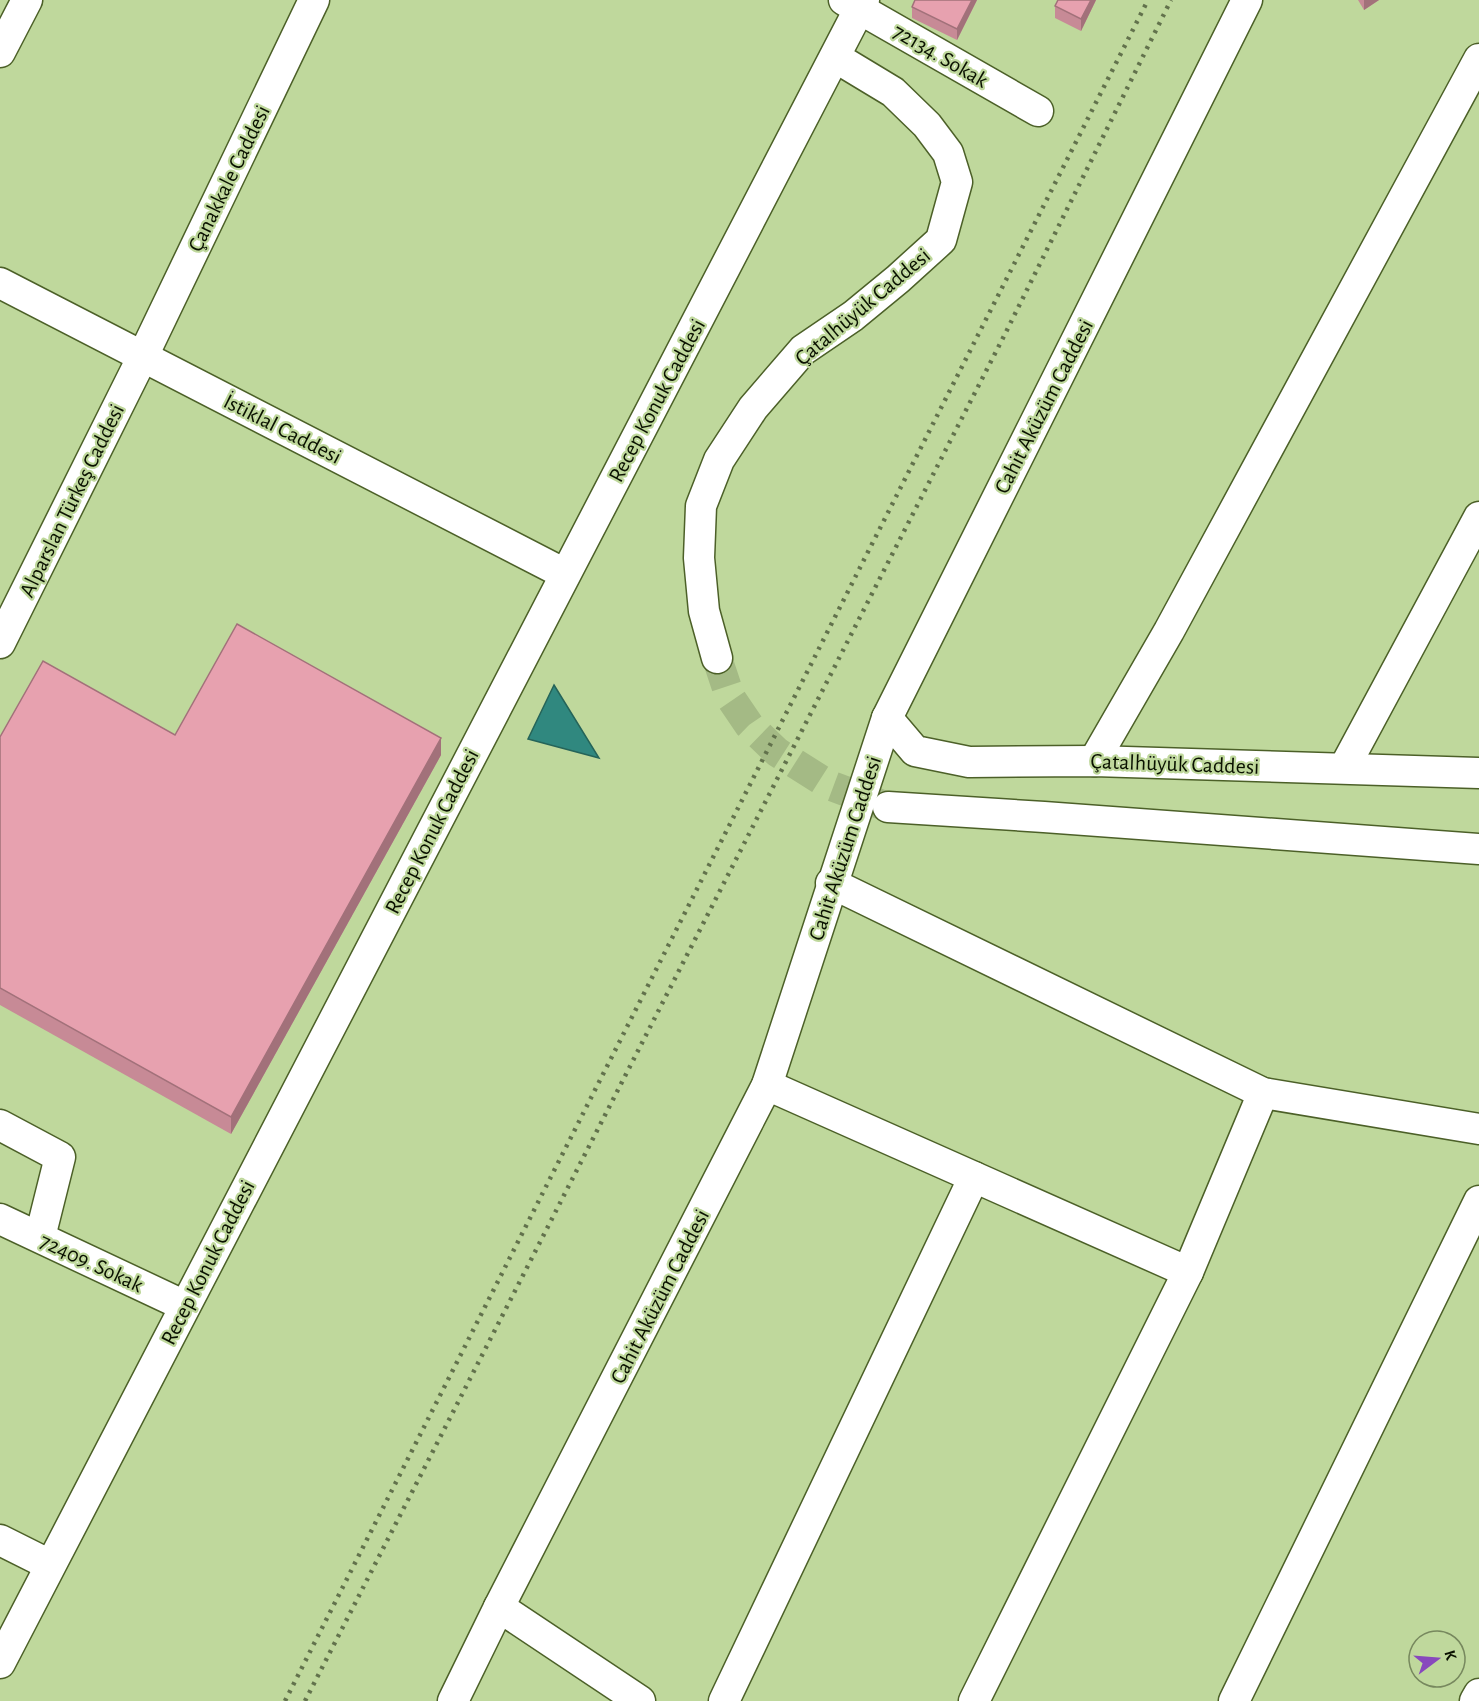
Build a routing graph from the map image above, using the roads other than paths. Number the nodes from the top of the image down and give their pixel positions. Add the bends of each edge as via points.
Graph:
1 (27, 0) edge
2 (314, 0) edge
3 (1247, 0) edge
4 (856, 3) edge
5 (0, 52) edge
6 (835, 57) junction
7 (1479, 59) edge
8 (1038, 111) dead end
9 (0, 283) edge
10 (143, 356) junction
11 (1479, 517) edge
12 (565, 574) junction
13 (0, 643) edge
14 (717, 658) tunnel mouth
15 (886, 718) junction
16 (1094, 761) junction
17 (1344, 768) junction
18 (1479, 773) edge
19 (888, 807) tunnel mouth
20 (1479, 849) edge
21 (831, 883) junction
22 (767, 1085) junction
23 (1263, 1093) junction
24 (0, 1125) edge
25 (1479, 1129) edge
26 (974, 1177) junction
27 (1479, 1201) edge
28 (0, 1219) edge
29 (40, 1238) junction
30 (1188, 1272) junction
31 (184, 1306) junction
32 (0, 1540) edge
33 (50, 1565) junction
34 (499, 1607) junction
35 (0, 1663) edge
36 (1479, 1694) edge
37 (453, 1701) edge
38 (640, 1701) edge
39 (724, 1701) edge
40 (975, 1701) edge
41 (1234, 1701) edge
42 (1475, 1701) edge

1 - 5 street
2 - 10 street, Çanakkale Caddesi
3 - 15 street, Cahit Aküzüm Caddesi
4 - 6 street, Recep Konuk Caddesi
4 - 8 street, 72134. Sokak
6 - 12 street, Recep Konuk Caddesi
6 - 14 street, Çatalhüyük Caddesi via 893,92 927,125 948,153 957,182 941,240 853,316 803,350 753,408 719,460 701,506 699,558 704,611
7 - 16 street via 1169,631
9 - 10 street, İstiklal Caddesi
10 - 12 street, İstiklal Caddesi
10 - 13 street, Alparslan Türkeş Caddesi
11 - 17 street
12 - 31 street, Recep Konuk Caddesi
15 - 16 street, Çatalhüyük Caddesi via 915,751 969,762
15 - 21 street, Cahit Aküzüm Caddesi
16 - 17 street, Çatalhüyük Caddesi
17 - 18 street, Çatalhüyük Caddesi
19 - 20 street
21 - 22 street, Cahit Aküzüm Caddesi
21 - 23 street
22 - 26 street
22 - 34 street, Cahit Aküzüm Caddesi
23 - 25 street
23 - 30 street
24 - 29 street via 60,1157
26 - 30 street
26 - 39 street
27 - 41 street
28 - 29 street, 72409. Sokak
29 - 31 street, 72409. Sokak
30 - 40 street
31 - 33 street, Recep Konuk Caddesi
32 - 33 street
33 - 35 street, Recep Konuk Caddesi
34 - 37 street, Cahit Aküzüm Caddesi
34 - 38 street
36 - 42 street

